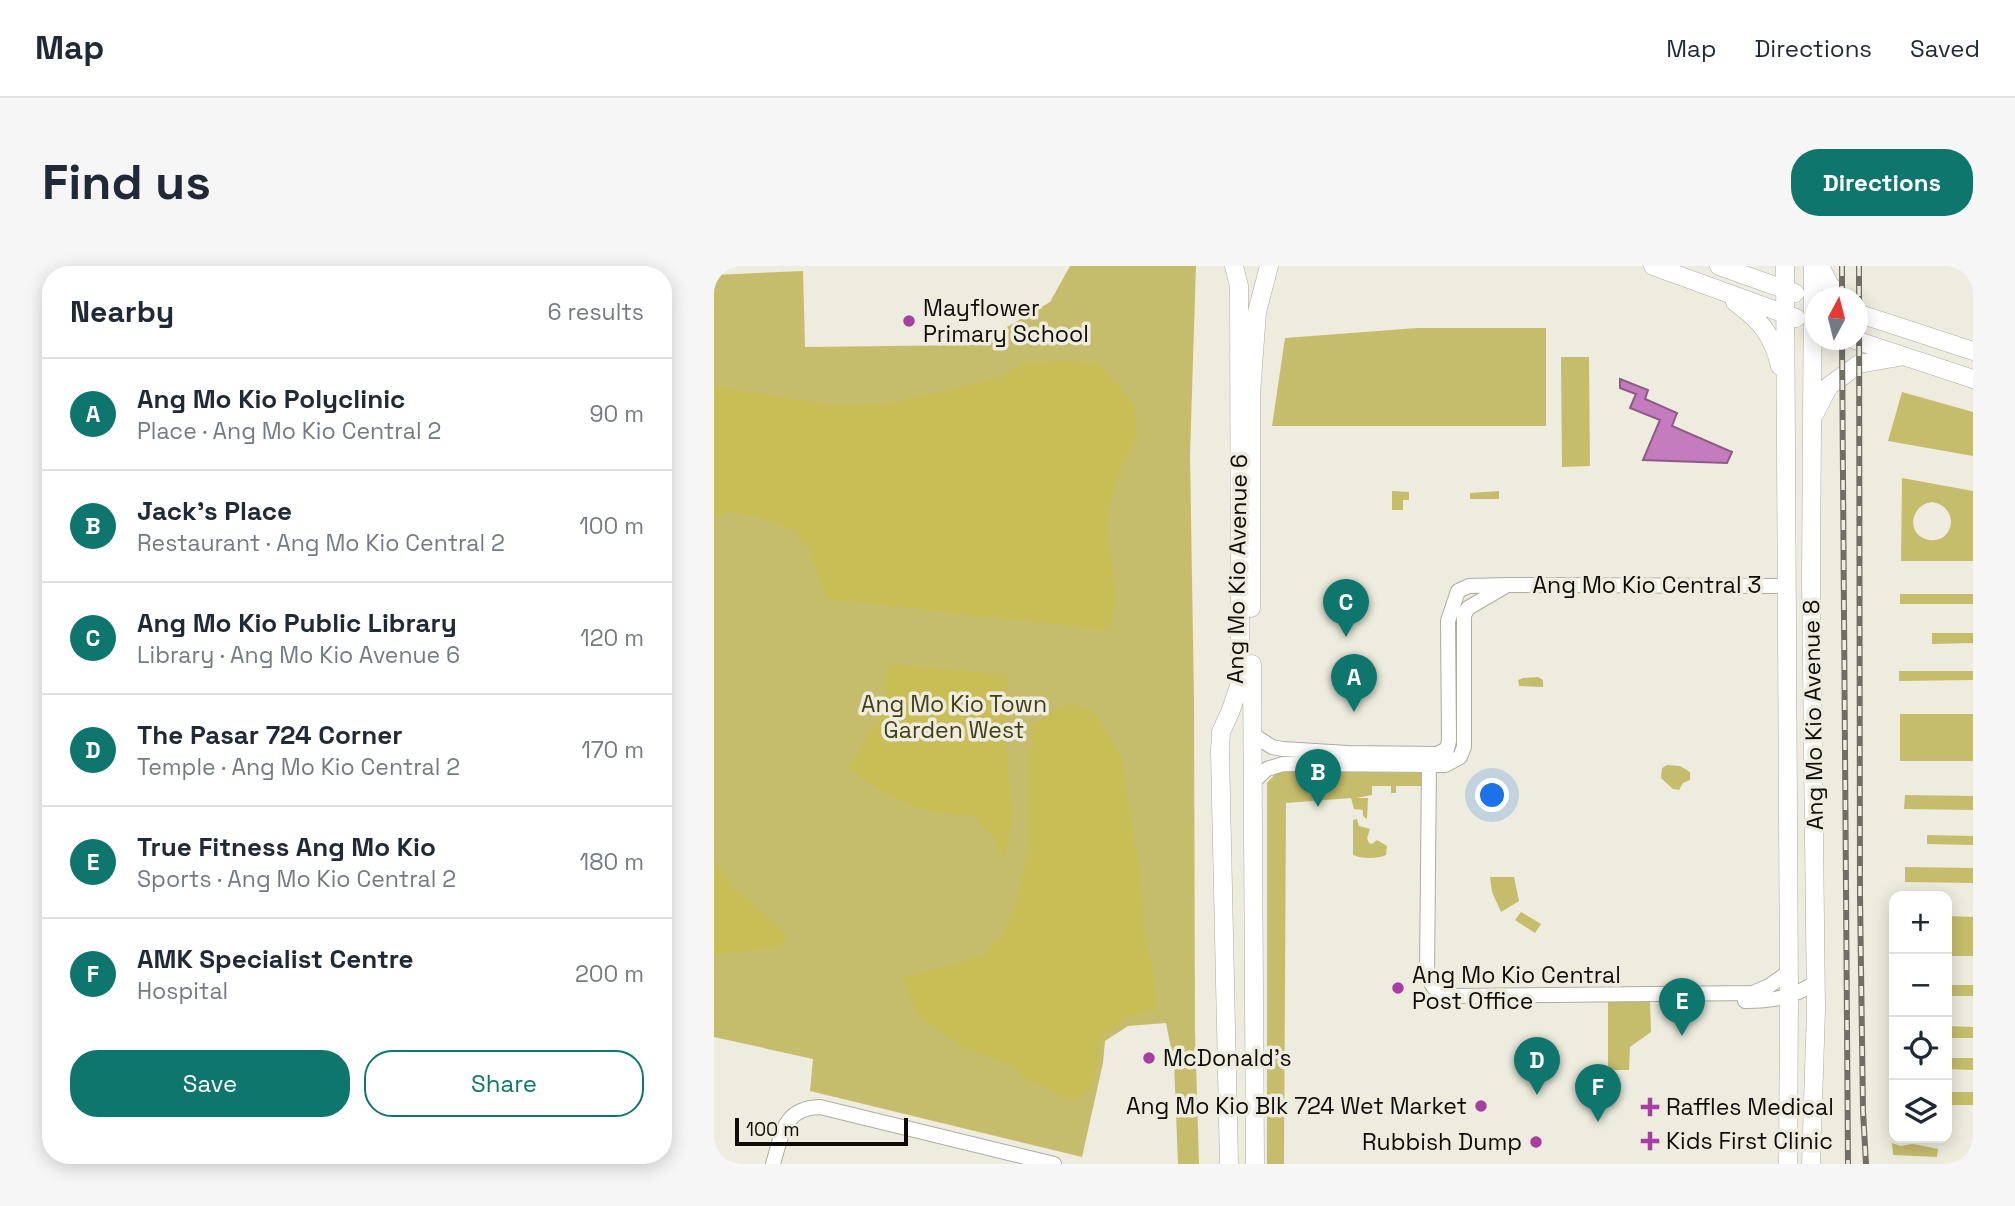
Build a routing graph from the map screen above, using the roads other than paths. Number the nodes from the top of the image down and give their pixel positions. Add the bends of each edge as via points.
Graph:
1 (1234, 266) edge
2 (1269, 266) edge
3 (1282, 266) edge
4 (1653, 266) edge
5 (1719, 266) edge
6 (1785, 266) edge
7 (1813, 266) edge
8 (1820, 266) edge
9 (1752, 271) edge
10 (1814, 287) edge
11 (1832, 287) edge
12 (1786, 290) junction
13 (1723, 293) junction
14 (1805, 296) edge
15 (1787, 315) junction
16 (1868, 317) edge
17 (1805, 322) edge
18 (1868, 345) edge
19 (1813, 350) edge
20 (1973, 351) edge
21 (1903, 357) junction
22 (1973, 379) edge
23 (1786, 390) junction
24 (1251, 394) junction
25 (1812, 417) junction
26 (1508, 585) junction
27 (1787, 586) junction
28 (1252, 734) junction
29 (1433, 760) junction
30 (1252, 783) junction
31 (1788, 850) junction
32 (1814, 850) junction
33 (1789, 972) junction
34 (1816, 982) junction
35 (1663, 995) junction
36 (1789, 997) junction
37 (773, 1164) edge
38 (1054, 1164) edge
39 (1229, 1164) edge
40 (1255, 1164) edge
41 (1788, 1164) edge
42 (1811, 1164) edge

1 - 39 main road, Ang Mo Kio Avenue 6 via 1239,297 1240,683 1220,742
2 - 24 main road, Ang Mo Kio Avenue 6 via 1257,312
3 - 24 main road
4 - 13 main road
5 - 9 main road
6 - 12 main road, Ang Mo Kio Avenue 8
7 - 10 main road, Ang Mo Kio Avenue 8
8 - 11 main road
9 - 12 main road
12 - 14 main road
12 - 15 main road, Ang Mo Kio Avenue 8
13 - 15 main road
13 - 23 main road via 1766,330 1775,345
15 - 17 main road
15 - 23 main road, Ang Mo Kio Avenue 8
16 - 20 main road
18 - 21 main road
19 - 25 main road, Ang Mo Kio Avenue 8
21 - 22 main road
21 - 25 main road via 1859,364 1829,386
23 - 27 main road, Ang Mo Kio Avenue 8
24 - 28 main road, Ang Mo Kio Avenue 6
25 - 32 main road, Ang Mo Kio Avenue 8
26 - 27 street, Ang Mo Kio Central 3
26 - 29 street, Ang Mo Kio Central 3 via 1468,608 1463,621 1464,747 1460,757 1445,765
26 - 29 street, Ang Mo Kio Central 3 via 1463,587 1451,606 1449,741 1447,749
27 - 31 main road, Ang Mo Kio Avenue 8
28 - 29 street via 1283,749
28 - 30 main road, Ang Mo Kio Avenue 6
29 - 30 street via 1283,764 1267,769
29 - 35 street via 1427,974 1437,992 1450,996
30 - 40 main road, Ang Mo Kio Avenue 6
31 - 32 main road via 1803,860
31 - 33 main road, Ang Mo Kio Avenue 8
32 - 34 main road, Ang Mo Kio Avenue 8
33 - 35 street via 1754,993
33 - 36 main road, Ang Mo Kio Avenue 8
34 - 36 street
34 - 42 main road, Ang Mo Kio Avenue 8
35 - 36 street via 1686,1000
36 - 41 main road, Ang Mo Kio Avenue 8
37 - 38 street via 793,1113 820,1107

